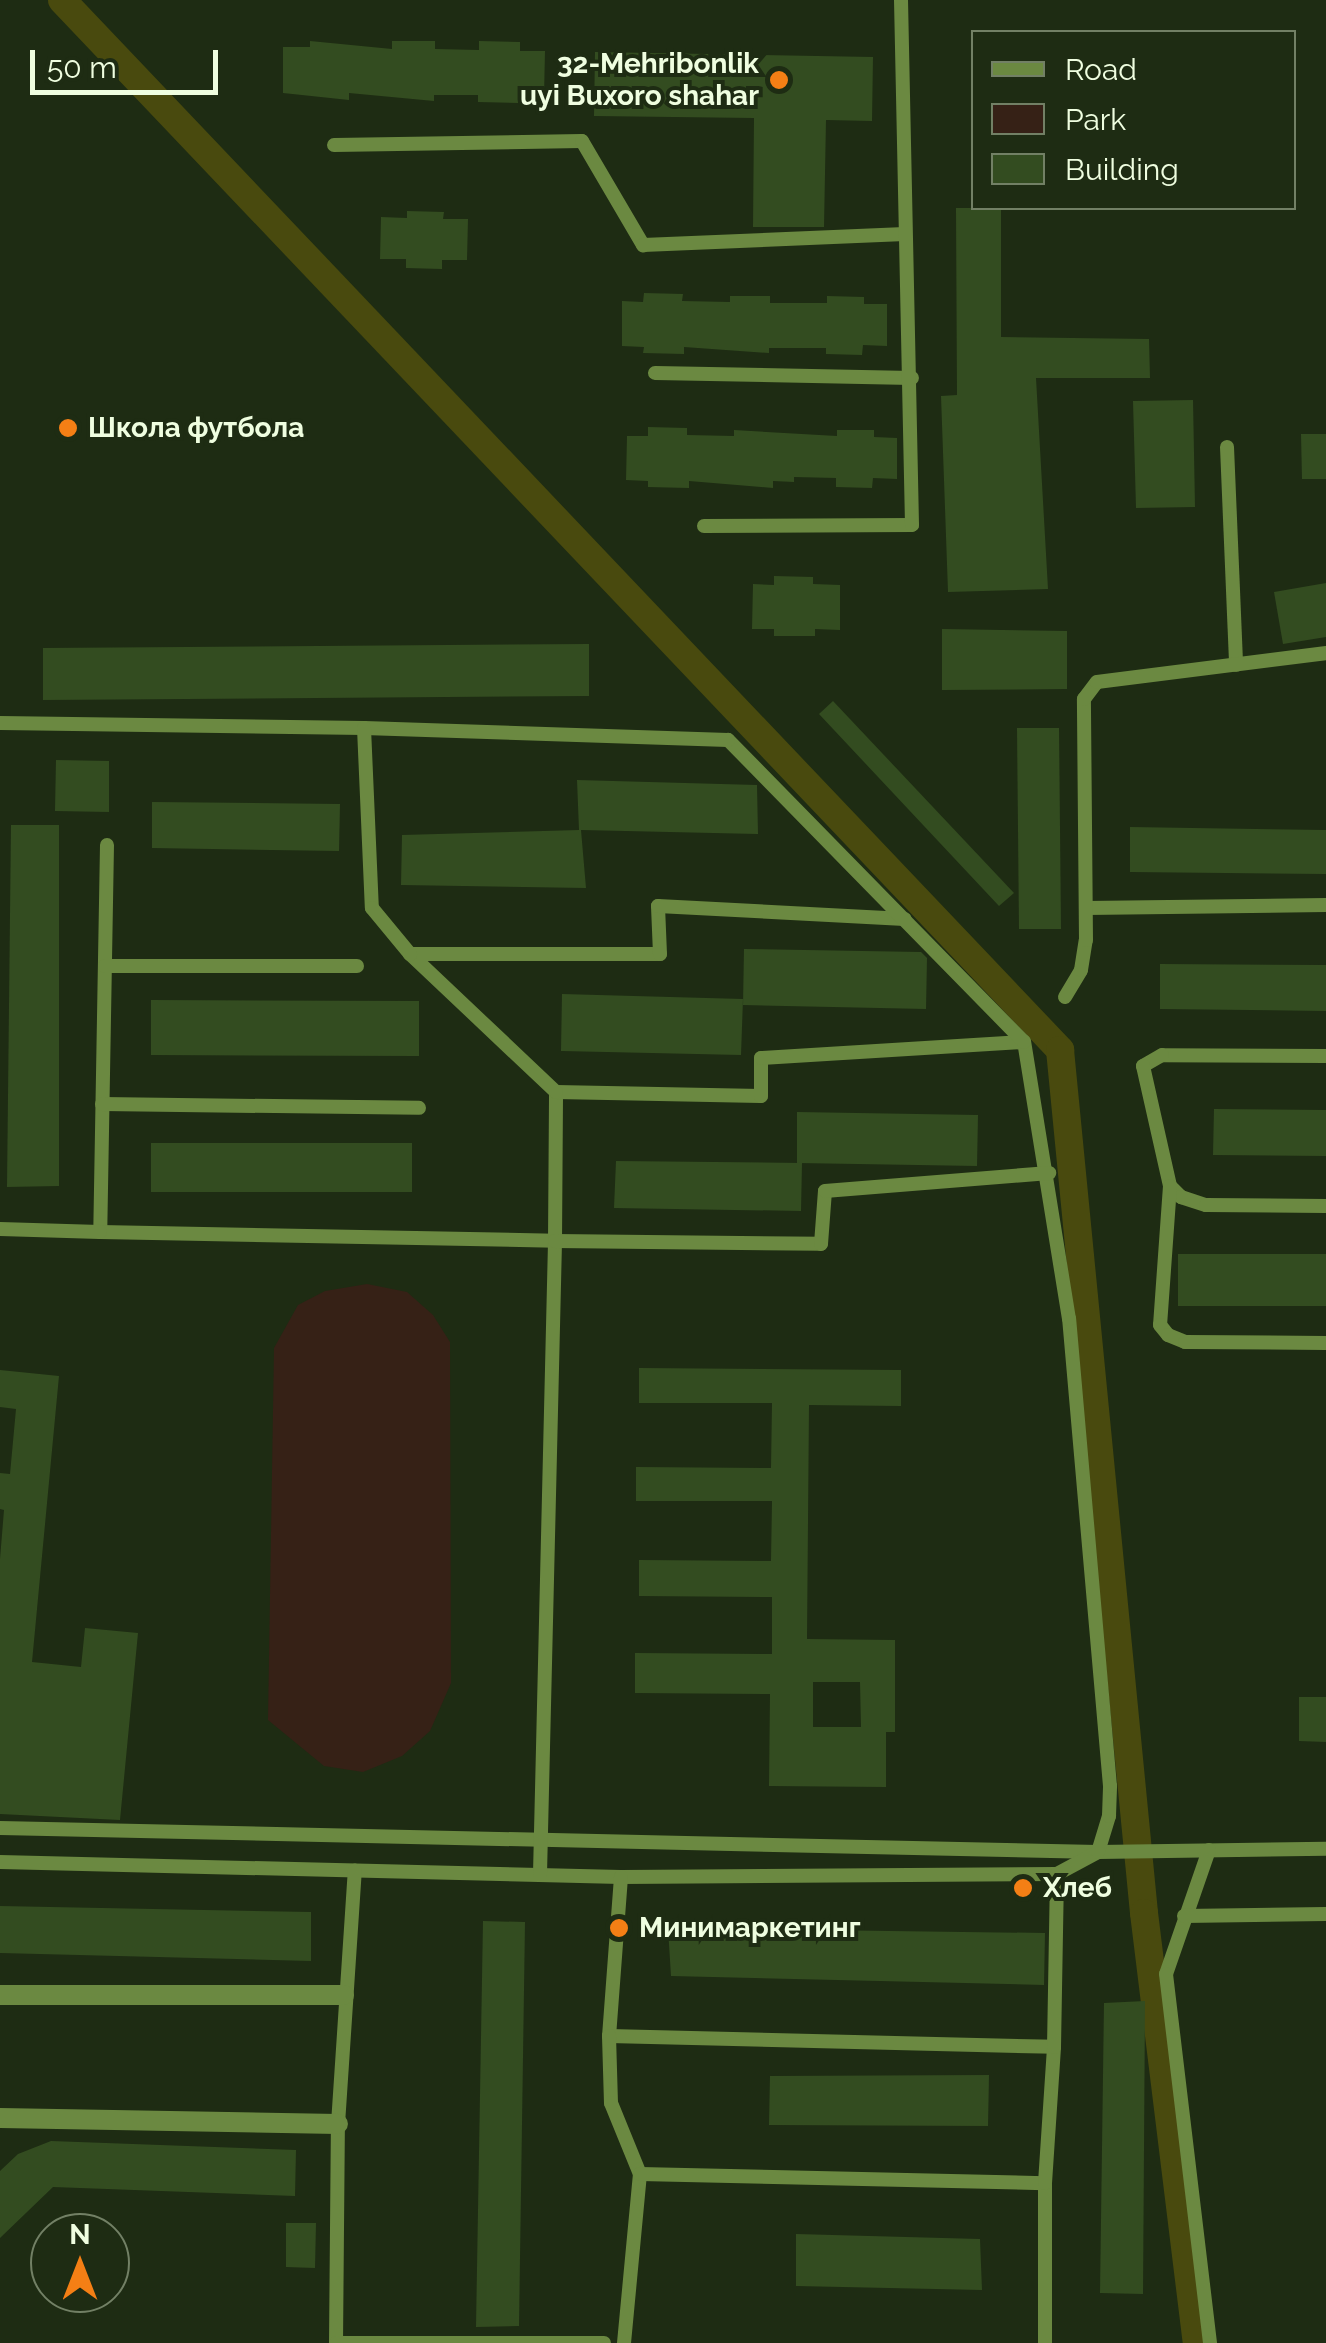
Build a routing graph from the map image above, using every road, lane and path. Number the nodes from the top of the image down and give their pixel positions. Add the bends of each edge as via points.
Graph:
1 (901, 0) edge
2 (334, 145) dead end
3 (905, 234) junction
4 (655, 372) dead end
5 (912, 378) junction
6 (1228, 447) dead end
7 (704, 526) dead end
8 (1326, 653) edge
9 (1236, 665) junction
10 (0, 723) edge
11 (364, 728) junction
12 (107, 845) dead end
13 (1326, 905) edge
14 (1086, 908) junction
15 (904, 920) junction
16 (410, 954) junction
17 (105, 966) junction
18 (357, 966) dead end
19 (1064, 997) dead end
20 (1024, 1042) junction
21 (1326, 1056) edge
22 (556, 1092) junction
23 (102, 1104) junction
24 (419, 1108) dead end
25 (1049, 1173) junction
26 (1170, 1186) junction
27 (1326, 1206) edge
28 (0, 1229) edge
29 (100, 1232) junction
30 (554, 1241) junction
31 (1326, 1343) edge
32 (0, 1828) edge
33 (541, 1840) junction
34 (1326, 1849) edge
35 (1209, 1850) junction
36 (1098, 1852) junction
37 (0, 1862) edge
38 (355, 1871) junction
39 (540, 1874) junction
40 (1057, 1874) junction
41 (622, 1877) junction
42 (1326, 1914) edge
43 (1184, 1916) junction
44 (0, 1995) edge
45 (344, 1996) junction
46 (610, 2036) junction
47 (1054, 2047) junction
48 (0, 2118) edge
49 (338, 2124) junction
50 (640, 2174) junction
51 (1045, 2184) junction
52 (336, 2343) edge
53 (604, 2343) edge
54 (624, 2343) edge
55 (1045, 2343) edge
56 (1210, 2343) edge

1 - 3 lane
2 - 3 lane via 582,141 643,245
3 - 5 lane
4 - 5 lane
5 - 7 lane via 912,525
6 - 9 lane
8 - 9 lane
9 - 14 lane via 1097,682 1084,699
10 - 11 lane
11 - 15 lane via 728,740
11 - 16 lane via 372,908
12 - 17 lane
13 - 14 lane
14 - 19 lane via 1081,970
15 - 16 lane via 658,906 660,954
15 - 20 lane
16 - 22 lane
17 - 18 lane
17 - 23 lane
20 - 22 lane via 761,1058 761,1096
20 - 25 lane
21 - 26 lane via 1162,1055 1144,1066
22 - 30 lane
23 - 24 lane
23 - 29 lane
25 - 30 lane via 825,1191 822,1244
25 - 36 lane via 1070,1319 1110,1786
26 - 27 lane via 1180,1197 1206,1205
26 - 31 lane via 1160,1325 1168,1335 1185,1342
28 - 29 lane
29 - 30 lane
30 - 33 lane
32 - 33 lane
33 - 36 lane
33 - 39 lane
34 - 35 lane
35 - 36 lane
35 - 43 lane
36 - 40 lane
37 - 38 lane
38 - 39 lane
38 - 45 lane
39 - 41 lane
40 - 41 lane
40 - 47 lane
41 - 46 lane
42 - 43 lane
43 - 56 lane via 1166,1974
44 - 45 street
45 - 49 lane
46 - 47 lane
46 - 50 lane via 611,2102
47 - 51 lane
48 - 49 street
49 - 52 lane
50 - 51 lane
50 - 54 lane
51 - 55 lane
52 - 53 lane

